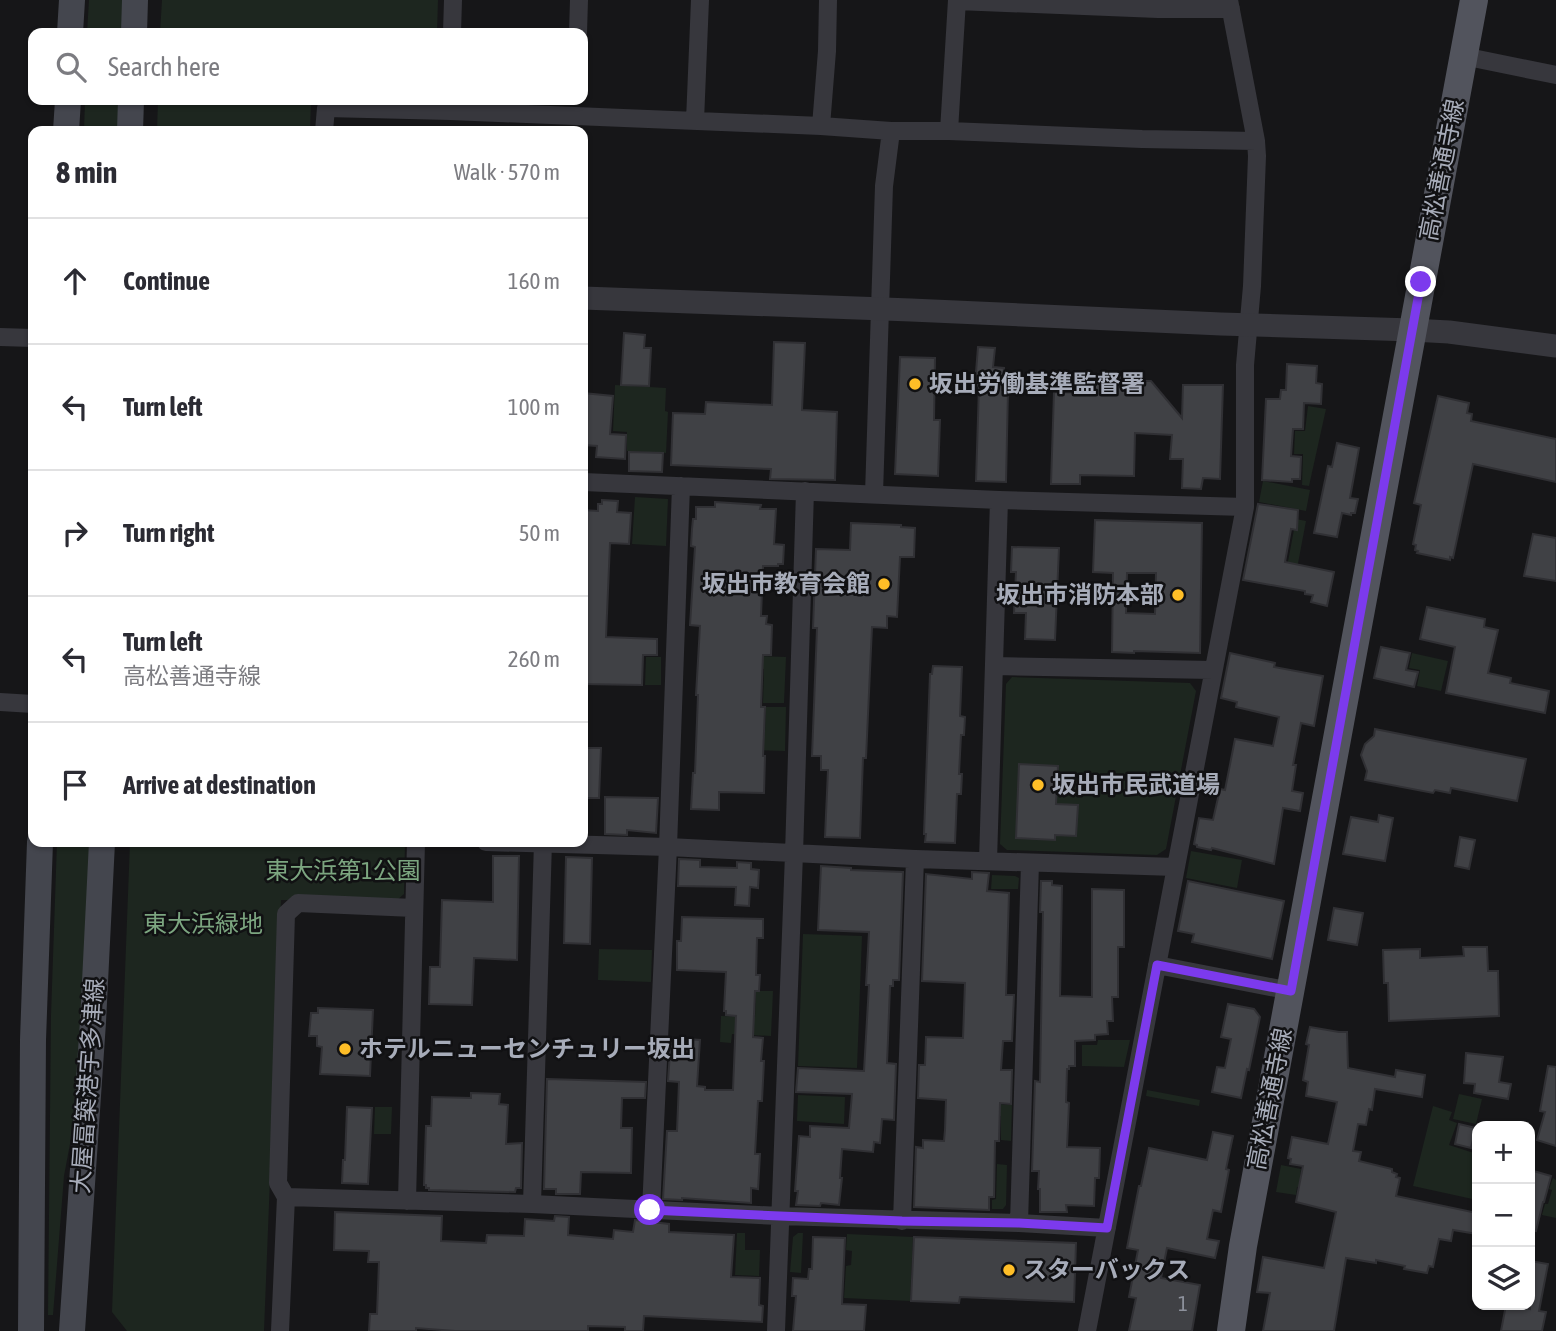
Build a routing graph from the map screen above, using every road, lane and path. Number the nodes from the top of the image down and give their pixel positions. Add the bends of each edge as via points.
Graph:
1 (72, 0) edge
2 (135, 0) edge
3 (453, 0) edge
4 (579, 0) edge
5 (700, 0) edge
6 (828, 0) edge
7 (957, 0) edge
8 (1474, 0) edge
9 (1075, 2) edge
10 (1230, 4) edge
11 (70, 28) edge
12 (134, 28) edge
13 (452, 28) edge
14 (578, 28) edge
15 (1464, 56) junction
16 (1556, 75) edge
17 (68, 105) edge
18 (131, 105) edge
19 (450, 105) edge
20 (575, 108) edge
21 (695, 121) junction
22 (66, 126) edge
23 (130, 126) edge
24 (324, 126) edge
25 (821, 126) junction
26 (891, 131) junction
27 (949, 131) junction
28 (1256, 141) junction
29 (588, 298) edge
30 (880, 309) junction
31 (1248, 325) junction
32 (1412, 330) junction
33 (0, 337) edge
34 (28, 338) edge
35 (1556, 346) edge
36 (588, 482) edge
37 (681, 486) junction
38 (805, 491) junction
39 (874, 494) junction
40 (999, 500) junction
41 (1245, 507) junction
42 (994, 666) junction
43 (1213, 670) junction
44 (0, 702) edge
45 (28, 704) edge
46 (588, 844) edge
47 (40, 847) edge
48 (102, 847) edge
49 (416, 847) edge
50 (542, 847) edge
51 (668, 847) junction
52 (794, 854) junction
53 (915, 859) junction
54 (988, 861) junction
55 (1030, 863) junction
56 (1175, 867) junction
57 (414, 908) junction
58 (1157, 965) junction
59 (1291, 991) junction
60 (286, 1197) junction
61 (407, 1202) junction
62 (532, 1204) junction
63 (650, 1210) junction
64 (780, 1216) junction
65 (902, 1221) junction
66 (1019, 1223) junction
67 (1107, 1228) junction
68 (31, 1331) edge
69 (72, 1331) edge
70 (280, 1331) edge
71 (776, 1331) edge
72 (1087, 1331) edge
73 (1231, 1331) edge

1 - 11 main road
2 - 12 main road
3 - 13 street
4 - 14 street
5 - 21 street
6 - 25 street
7 - 9 street
7 - 27 street
8 - 15 main road, 高松善通寺線
9 - 10 street via 1158,9
10 - 28 street
15 - 16 street
15 - 32 main road, 高松善通寺線
17 - 22 main road
18 - 23 main road
19 - 20 street
19 - 24 street via 326,108
20 - 21 street
21 - 25 street
25 - 26 street
26 - 27 street
26 - 30 street via 884,187
27 - 28 street
28 - 31 street
29 - 30 street
30 - 31 street
30 - 39 street
31 - 32 street
31 - 41 street
32 - 35 street
32 - 59 main road, 高松善通寺線
33 - 34 street
36 - 37 street
37 - 38 street
37 - 51 street
38 - 39 street
38 - 52 street
39 - 40 street
40 - 41 street
40 - 42 street
41 - 43 street
42 - 43 street
42 - 54 street
43 - 56 street
44 - 45 street
46 - 51 street
47 - 68 main road, 大屋冨築港宇多津線
48 - 69 main road, 大屋冨築港宇多津線
49 - 57 street
50 - 62 street
51 - 52 street
51 - 63 street
52 - 53 street
52 - 64 street
53 - 54 street
53 - 65 street
54 - 55 street
55 - 56 street
55 - 66 street
56 - 58 street
57 - 60 street via 298,903 286,914 278,1183
57 - 61 street
58 - 59 street
58 - 67 street
59 - 73 main road, 高松善通寺線
60 - 61 street
60 - 70 street
61 - 62 street
62 - 63 street
63 - 64 street
64 - 65 street
64 - 71 street
65 - 66 street
66 - 67 street
67 - 72 street

